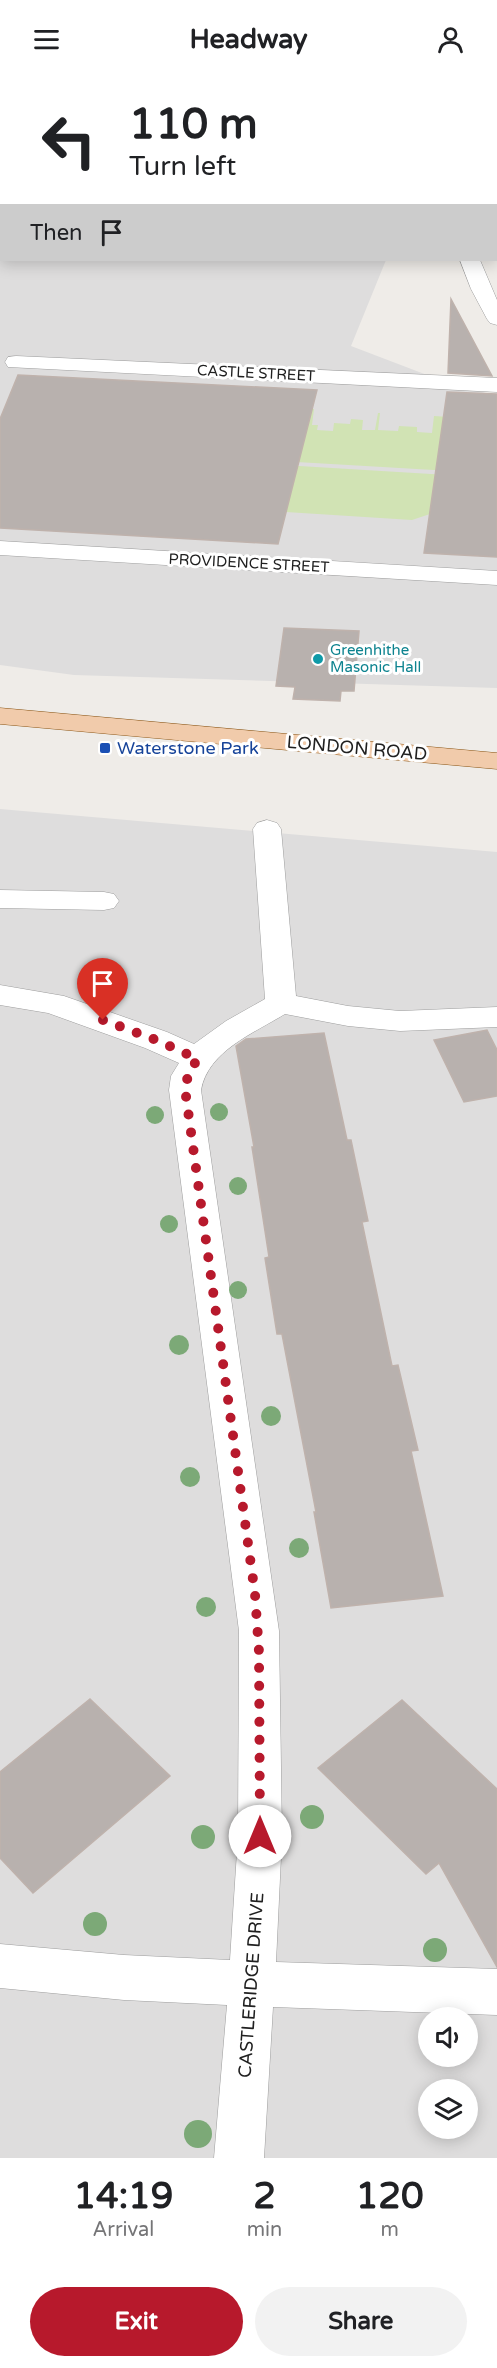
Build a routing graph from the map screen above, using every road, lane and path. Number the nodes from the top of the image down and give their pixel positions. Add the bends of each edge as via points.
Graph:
1 (470, 261) edge
2 (497, 319) edge
3 (16, 362) dead end
4 (497, 386) edge
5 (0, 548) edge
6 (497, 578) edge
7 (1, 717) edge
8 (497, 761) edge
9 (267, 829) dead end
10 (0, 899) edge
11 (104, 901) dead end
12 (0, 995) edge
13 (280, 1003) junction
14 (497, 1017) edge
15 (198, 1059) junction
16 (0, 1966) edge
17 (250, 1983) junction
18 (497, 1992) edge
19 (239, 2158) edge

1 - 2 street
3 - 4 street, CASTLE STREET
5 - 6 street, PROVIDENCE STREET
7 - 8 main road, LONDON ROAD
9 - 13 street
10 - 11 street
12 - 15 street via 59,1005
13 - 14 street via 390,1020
13 - 15 street, CASTLERIDGE DRIVE
15 - 17 street, CASTLERIDGE DRIVE via 189,1071 185,1089 259,1631 260,1836
16 - 17 street via 70,1974
17 - 18 street
17 - 19 street, CASTLERIDGE DRIVE

